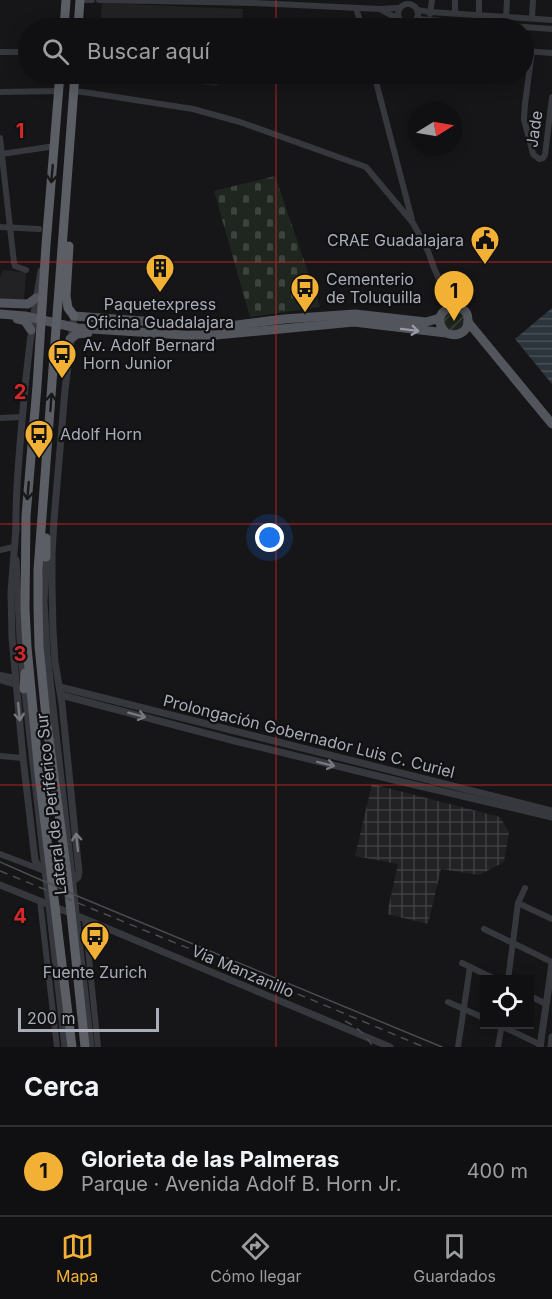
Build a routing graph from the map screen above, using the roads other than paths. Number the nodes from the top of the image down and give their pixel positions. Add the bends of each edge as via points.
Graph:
1 (80, 0) edge
2 (86, 0) edge
3 (92, 0) edge
4 (99, 0) edge
5 (432, 0) edge
6 (455, 0) edge
7 (480, 0) edge
8 (507, 0) edge
9 (533, 0) edge
10 (65, 2) edge
11 (357, 8) junction
12 (400, 8) junction
13 (380, 9) junction
14 (417, 10) junction
15 (430, 12) junction
16 (455, 13) junction
17 (479, 15) junction
18 (506, 17) junction
19 (64, 18) edge
20 (79, 18) edge
21 (360, 18) edge
22 (396, 18) edge
23 (400, 18) edge
24 (417, 18) edge
25 (430, 18) edge
26 (532, 18) joint
27 (534, 18) edge
28 (552, 20) edge
29 (534, 28) edge
30 (552, 29) edge
31 (534, 51) edge
32 (0, 52) edge
33 (18, 52) edge
34 (552, 53) edge
35 (59, 84) edge
36 (74, 84) edge
37 (377, 84) edge
38 (528, 84) edge
39 (59, 91) junction
40 (0, 92) edge
41 (73, 92) junction
42 (552, 97) edge
43 (0, 138) edge
44 (55, 146) junction
45 (2, 154) junction
46 (68, 166) junction
47 (413, 223) junction
48 (0, 227) edge
49 (9, 227) junction
50 (39, 229) dead end
51 (46, 245) junction
52 (26, 270) dead end
53 (36, 298) junction
54 (5, 303) edge
55 (452, 307) junction
56 (0, 308) edge
57 (74, 316) junction
58 (3, 317) edge
59 (87, 318) junction
60 (440, 318) junction
61 (468, 322) junction
62 (97, 326) junction
63 (31, 330) junction
64 (215, 332) junction
65 (463, 332) junction
66 (86, 333) junction
67 (446, 333) junction
68 (70, 339) junction
69 (486, 343) junction
70 (22, 417) junction
71 (0, 418) edge
72 (552, 424) edge
73 (45, 481) junction
74 (54, 520) junction
75 (16, 528) junction
76 (14, 547) junction
77 (0, 550) edge
78 (46, 557) junction
79 (27, 647) junction
80 (0, 675) edge
81 (0, 680) edge
82 (19, 684) junction
83 (60, 691) junction
84 (0, 756) edge
85 (23, 758) junction
86 (552, 811) edge
87 (552, 817) edge
88 (0, 854) edge
89 (46, 868) junction
90 (69, 872) junction
91 (0, 885) edge
92 (525, 888) dead end
93 (40, 901) junction
94 (519, 903) junction
95 (53, 916) junction
96 (85, 919) junction
97 (552, 919) edge
98 (75, 924) junction
99 (484, 929) dead end
100 (513, 943) junction
101 (462, 963) dead end
102 (552, 963) edge
103 (470, 967) junction
104 (487, 975) edge
105 (509, 975) edge
106 (534, 998) edge
107 (448, 1002) dead end
108 (546, 1004) junction
109 (464, 1009) junction
110 (480, 1016) edge
111 (548, 1018) edge
112 (500, 1029) edge
113 (508, 1029) edge
114 (552, 1037) edge
115 (541, 1046) edge
116 (57, 1047) edge
117 (65, 1047) edge
118 (72, 1047) edge
119 (85, 1047) edge
120 (91, 1047) edge
121 (98, 1047) edge
122 (390, 1047) edge
123 (458, 1047) edge
124 (498, 1047) edge
125 (551, 1047) edge

1 - 20 highway
2 - 3 street
4 - 11 street
5 - 15 street
6 - 16 street
7 - 17 street
8 - 18 street
9 - 26 street
10 - 19 highway
11 - 13 street
11 - 21 street
12 - 13 street
12 - 14 street via 410,4
12 - 23 street
13 - 22 street
14 - 15 street
14 - 24 street
15 - 16 street
15 - 25 street
16 - 17 street
17 - 18 street
18 - 26 street
27 - 28 street
29 - 30 street
31 - 34 street
32 - 33 street
35 - 39 highway
36 - 41 highway
37 - 47 street
38 - 42 street, Jade via 524,119 533,154 539,159 545,155
39 - 40 street
39 - 44 highway
41 - 46 highway
41 - 47 street via 193,109 366,167
43 - 45 street
44 - 45 street
44 -> 51 highway
45 - 49 street
46 - 57 highway via 66,296
73 -> 46 highway
47 - 55 street
48 - 49 street
49 - 50 street
49 - 52 street via 15,266
51 - 53 street
51 -> 79 highway via 26,516
53 - 54 main road via 28,304
53 - 63 street
54 - 58 main road via 16,307 16,312 14,317
55 - 60 main road
55 - 61 main road via 463,310
56 - 62 main road
57 - 59 main road
57 - 68 street
58 - 62 main road via 25,316 76,328
58 - 63 main road via 25,321
59 - 64 main road via 203,324
59 - 66 main road via 83,325
60 - 64 main road via 426,322 355,314 284,319
60 - 67 main road
61 - 65 main road
61 - 69 main road
62 - 64 main road via 184,335
63 - 70 street
64 - 66 main road via 204,339
64 -> 67 main road via 354,322
65 - 67 main road via 454,336
65 - 69 main road
66 - 68 main road
68 - 74 street
69 - 72 main road
70 - 71 street
70 - 75 street
73 - 78 highway
73 - 90 highway via 38,570 39,646
74 - 78 street, Lateral de Periférico Sur
74 - 83 street via 53,630
75 - 76 street
75 - 82 street, Lateral de Periférico Sur
76 - 77 street
76 - 82 street via 11,592
78 - 90 street, Lateral de Periférico Sur via 45,625
79 - 82 highway
79 - 89 highway
80 - 82 street
81 - 82 street
82 -> 85 street
82 - 89 street, Lateral de Periférico Sur
83 - 86 street, Prolongación Gobernador Luis C. Curiel
83 -> 87 street, Prolongación Gobernador Luis C. Curiel via 235,741
89 -> 83 street via 72,882 78,877
84 - 85 street
85 - 89 street via 35,860 38,866
88 - 89 street
89 - 95 highway
90 - 98 highway
91 - 93 street, Via Manzanillo
92 - 94 street
93 - 96 street, Via Manzanillo
93 - 116 street
94 - 97 street
94 - 100 street
95 - 117 street, Lateral de Periférico Sur
95 - 118 highway
96 - 121 street
96 - 122 street, Via Manzanillo
98 - 119 highway
98 - 120 street
99 - 100 street
100 - 102 street
100 - 105 street
101 - 103 street
102 - 108 street
103 - 104 street
103 - 109 street
106 - 108 street
107 - 109 street
108 - 111 street
109 - 110 street
109 - 123 street
111 - 115 street
112 - 124 street
113 - 115 street
114 - 125 street

